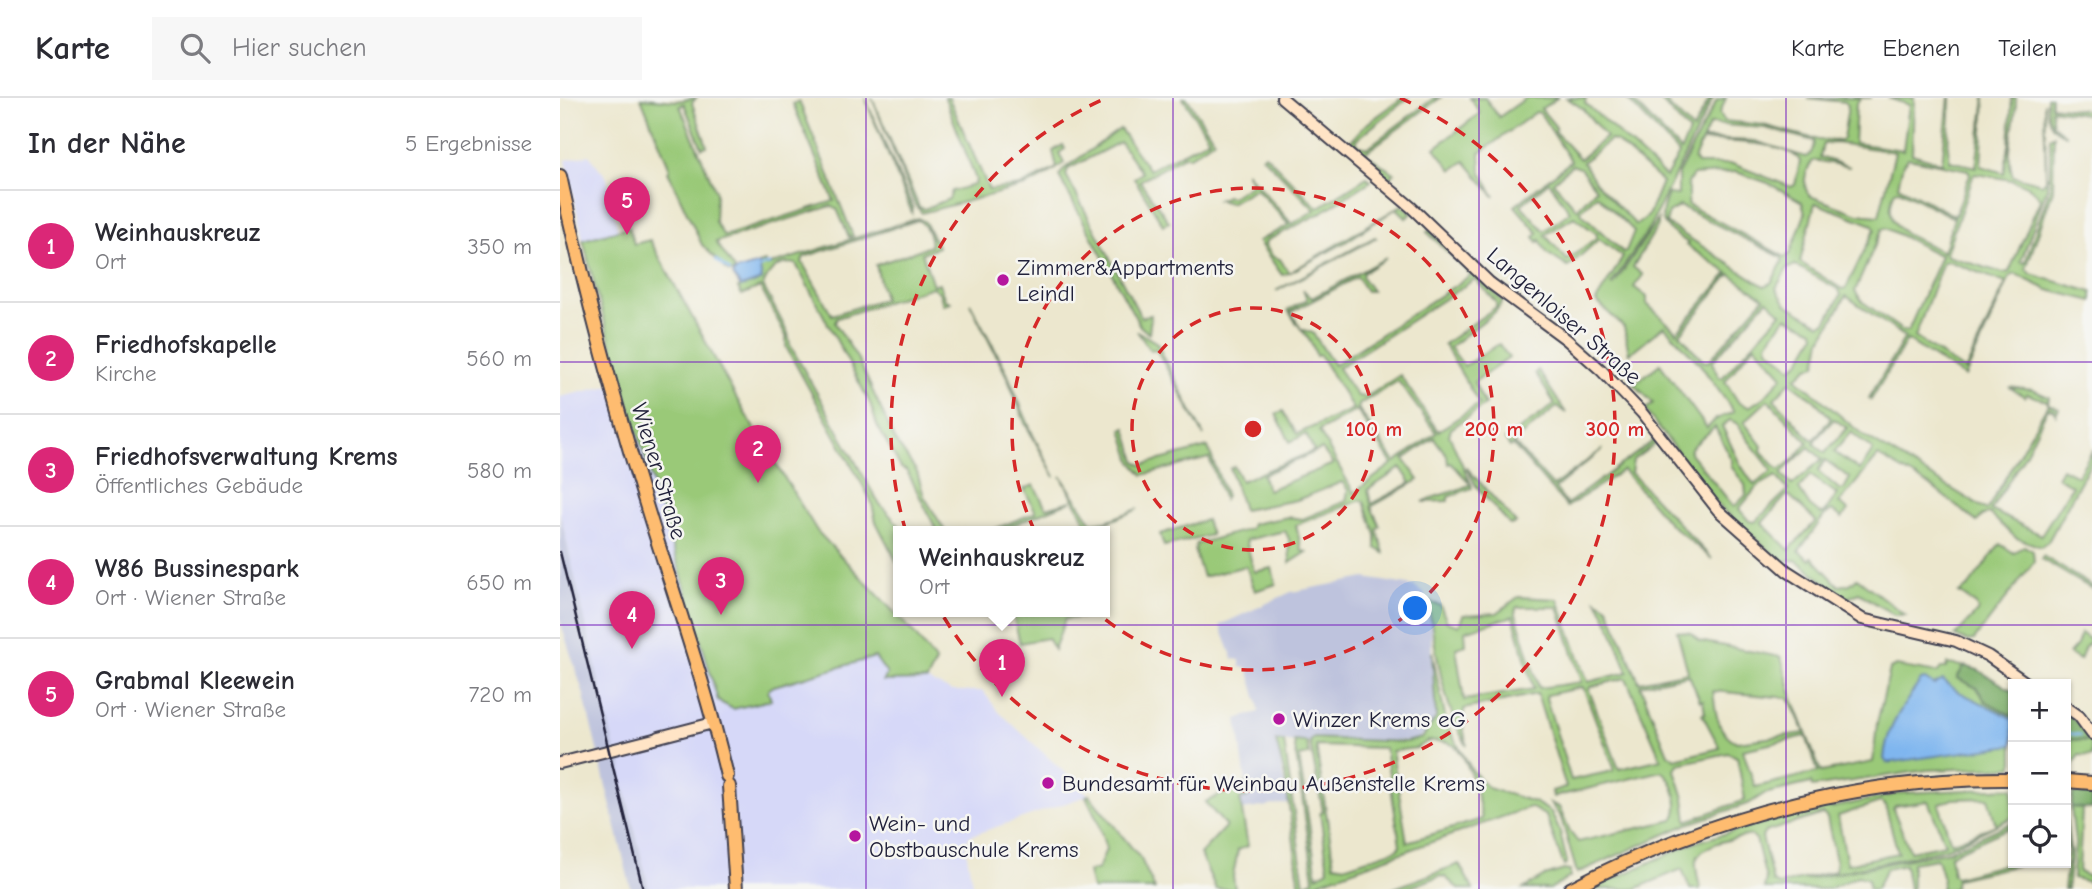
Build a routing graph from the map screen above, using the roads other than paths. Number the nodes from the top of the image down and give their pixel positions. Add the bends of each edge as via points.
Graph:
1 (1282, 98) edge
2 (560, 176) edge
3 (2021, 679) edge
4 (2071, 710) edge
5 (713, 723) junction
6 (2092, 734) edge
7 (560, 763) edge
8 (2008, 779) edge
9 (2071, 781) edge
10 (2092, 783) edge
11 (736, 889) edge
12 (1570, 889) edge

1 - 3 street, Langenloiser Straße via 1411,207 1490,283 1601,370 1642,413 1718,510 1787,571 1862,619 1956,641
2 - 5 main road, Wiener Straße via 599,344
4 - 6 street
5 - 7 street
5 - 11 main road, Wiener Straße via 728,781
8 - 12 main road via 1923,782 1814,798 1704,829
9 - 10 main road

